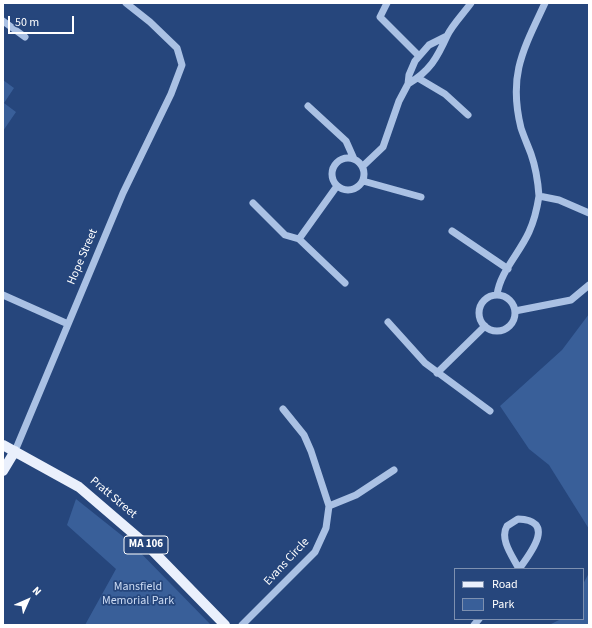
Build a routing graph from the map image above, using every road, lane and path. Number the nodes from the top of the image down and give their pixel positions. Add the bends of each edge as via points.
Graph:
1 (126, 3) edge
2 (387, 3) edge
3 (471, 3) edge
4 (545, 3) edge
5 (3, 21) edge
6 (447, 36) junction
7 (25, 37) dead end
8 (419, 56) junction
9 (418, 78) junction
10 (408, 84) junction
11 (308, 106) dead end
12 (468, 115) dead end
13 (354, 159) junction
14 (363, 166) junction
15 (363, 181) junction
16 (337, 186) junction
17 (421, 196) dead end
18 (539, 196) junction
19 (253, 203) dead end
20 (589, 213) edge
21 (452, 231) dead end
22 (299, 239) junction
23 (508, 269) junction
24 (345, 283) dead end
25 (589, 285) edge
26 (3, 295) edge
27 (497, 295) junction
28 (515, 311) junction
29 (388, 322) dead end
30 (68, 324) junction
31 (485, 326) junction
32 (437, 373) junction
33 (283, 409) dead end
34 (490, 411) dead end
35 (3, 445) edge
36 (15, 450) junction
37 (394, 470) dead end
38 (3, 471) edge
39 (329, 506) junction
40 (518, 568) edge
41 (520, 568) edge
42 (226, 625) edge
43 (242, 625) edge

1 - 30 street, Hope Street via 150,22 179,52 182,65 177,82 123,194
2 - 8 street via 380,17
3 - 6 street
4 - 18 street via 523,49 516,76 517,108 530,150
5 - 7 street
6 - 8 street via 429,45
6 - 9 street via 434,63
8 - 10 street via 412,68
9 - 10 street
9 - 12 street via 445,94
10 - 14 street via 399,101 383,147
11 - 13 street via 346,141
13 - 14 street
13 - 16 street via 341,160 335,166 332,174
14 - 15 street
15 - 16 street via 360,186 351,190
15 - 17 street
16 - 22 street
18 - 20 street via 559,200
18 - 23 street via 536,215 529,233
19 - 22 street via 285,236
21 - 23 street
22 - 24 street
23 - 27 street via 499,283
25 - 28 street via 571,300
26 - 30 street
27 - 28 street via 507,298
27 - 31 street via 491,296 482,304 479,316
28 - 31 street via 514,320 507,328 493,331
29 - 32 street
30 - 36 street, Hope Street
31 - 32 street
32 - 34 street
33 - 39 street via 309,446
35 - 36 main road, Pratt Street / MA 106
36 - 38 main road, Hope Street
36 - 42 main road, Pratt Street / MA 106 via 79,487 99,503 149,548
37 - 39 street via 356,495
39 - 43 street, Evans Circle via 326,528 315,552
40 - 41 street via 504,534 510,523 523,519 537,527 538,539 533,551

